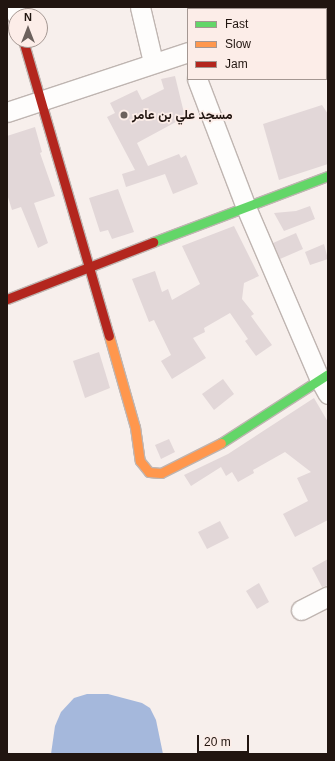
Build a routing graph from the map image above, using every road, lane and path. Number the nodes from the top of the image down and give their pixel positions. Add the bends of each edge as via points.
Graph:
1 (140, 7) edge
2 (25, 48) edge
3 (187, 53) edge
4 (154, 62) junction
5 (197, 80) edge
6 (40, 101) junction
7 (7, 112) edge
8 (328, 176) edge
9 (245, 205) junction
10 (88, 268) junction
11 (7, 299) edge
12 (325, 382) edge
13 (328, 596) edge
14 (301, 610) dead end

1 - 4 street
2 - 6 street
3 - 4 street
4 - 6 street
5 - 9 street
6 - 7 street
6 - 10 street
8 - 9 street
9 - 10 street
9 - 12 street
10 - 11 street
10 - 12 street via 135,427 140,461 149,472 161,474 221,443
13 - 14 street

